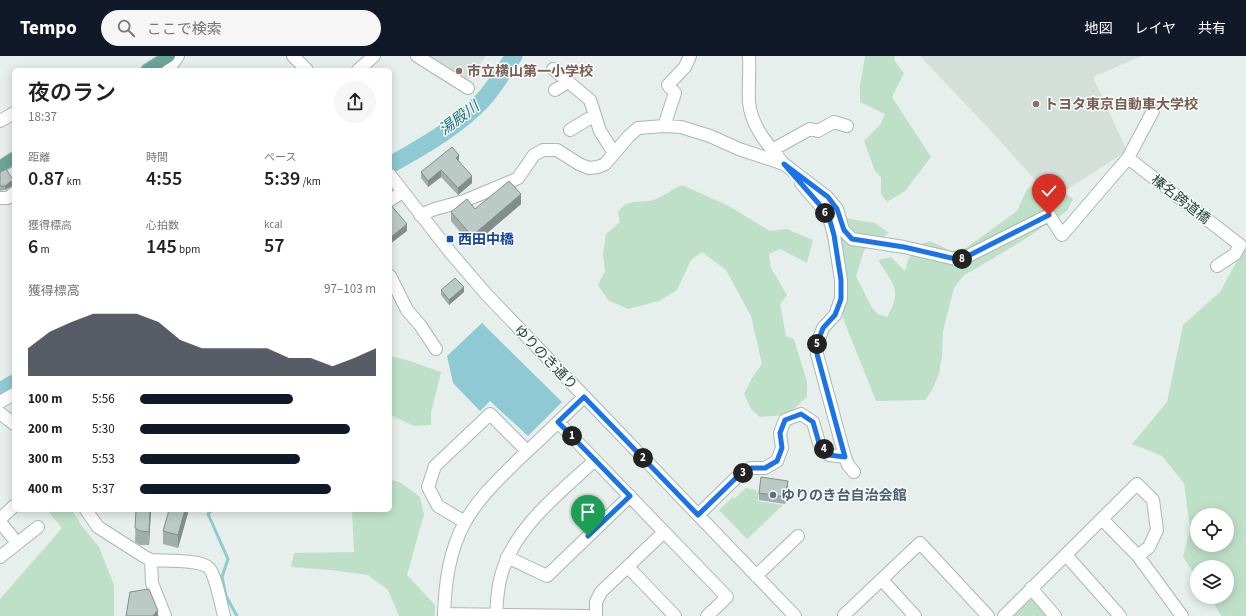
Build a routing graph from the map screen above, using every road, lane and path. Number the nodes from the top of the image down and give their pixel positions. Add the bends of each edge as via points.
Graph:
1 (169, 56) edge
2 (178, 56) edge
3 (293, 56) edge
4 (374, 56) edge
5 (417, 56) edge
6 (690, 56) edge
7 (749, 56) edge
8 (150, 68) edge
9 (169, 68) edge
10 (305, 68) edge
11 (360, 68) edge
12 (553, 69) dead end
13 (568, 82) junction
14 (468, 88) dead end
15 (555, 90) dead end
16 (1153, 111) dead end
17 (12, 114) edge
18 (595, 115) junction
19 (0, 121) edge
20 (664, 126) junction
21 (848, 126) dead end
22 (570, 130) dead end
23 (772, 150) junction
24 (614, 153) junction
25 (12, 159) edge
26 (1129, 159) junction
27 (784, 164) junction
28 (0, 167) edge
29 (392, 178) edge
30 (403, 192) junction
31 (12, 195) edge
32 (0, 198) edge
33 (392, 199) edge
34 (420, 215) junction
35 (1217, 266) dead end
36 (392, 280) edge
37 (436, 349) dead end
38 (12, 395) edge
39 (584, 397) junction
40 (0, 402) edge
41 (0, 413) edge
42 (12, 422) edge
43 (558, 422) junction
44 (527, 451) junction
45 (845, 457) junction
46 (594, 460) junction
47 (854, 472) dead end
48 (630, 496) junction
49 (12, 508) edge
50 (87, 512) edge
51 (698, 515) junction
52 (1102, 519) junction
53 (0, 521) edge
54 (465, 522) junction
55 (38, 527) dead end
56 (664, 532) junction
57 (17, 543) junction
58 (795, 543) dead end
59 (1066, 555) junction
60 (1138, 556) junction
61 (0, 557) edge
62 (507, 557) junction
63 (151, 560) junction
64 (628, 567) junction
65 (756, 576) junction
66 (882, 580) junction
67 (1031, 588) junction
68 (789, 614) edge
69 (444, 615) edge
70 (496, 615) edge
71 (165, 616) edge
72 (224, 616) edge
73 (588, 616) edge
74 (596, 616) edge
75 (675, 616) edge
76 (707, 616) edge
77 (845, 616) edge
78 (916, 616) edge
79 (988, 616) edge
80 (1004, 616) edge
81 (1055, 616) edge
82 (1120, 616) edge
83 (1182, 616) edge

1 - 8 main road
2 - 9 street
3 - 10 street
4 - 11 street
5 - 14 street
6 - 20 street via 685,67 668,86 675,93
7 - 23 street via 749,103 754,123
12 - 13 street
13 - 15 street
13 - 18 street via 590,100
16 - 26 street
17 - 19 street
18 - 22 street
18 - 24 street via 600,131
20 - 24 street via 638,128
20 - 27 street via 681,127 710,136 738,149
21 - 23 street via 834,122 818,131 810,129
23 - 27 street
24 - 34 street via 605,164 589,168 557,150 543,150 534,155 518,178 512,182
25 - 28 main road
26 - 27 street via 1062,235 1049,215 960,260 904,247 852,239 844,230 837,209 828,197
26 - 35 street, 榛名跨道橋 via 1240,245 1235,254
27 - 45 street via 819,204 830,221 834,235 841,280 841,299 835,315 823,328 817,344 817,354
29 - 30 street, ゆりのき通り
30 - 33 street
30 - 34 street, ゆりのき通り
31 - 32 street via 8,198
34 - 39 street, ゆりのき通り via 482,289
36 - 37 street via 407,310
38 - 40 street
39 - 43 street
39 - 51 street, ゆりのき通り
41 - 42 street
43 - 44 street
43 - 46 street
44 - 54 street via 490,488
44 - 54 street via 490,414 435,466 428,487 438,506
45 - 47 street
45 - 51 street via 829,455 819,443 813,422 801,414 785,420 780,433 782,448 777,461 765,468 751,468 739,475
46 - 48 street
46 - 62 street via 531,521
48 - 56 street
48 - 62 street via 548,576
49 - 53 street
50 - 63 street via 98,527
51 - 65 street, ゆりのき通り
52 - 59 street
52 - 60 street
52 - 60 street via 1137,484 1153,500 1157,530 1149,547
53 - 57 street
54 - 69 street via 448,566
55 - 57 street
56 - 64 street
56 - 76 street via 726,597
57 - 61 street
58 - 65 street
59 - 67 street
59 - 82 street
60 - 83 street
62 - 70 street via 500,576
63 - 71 street via 152,583
63 - 72 street via 207,566 214,576
64 - 74 street via 600,592 596,602
64 - 75 street
65 - 68 street, ゆりのき通り
66 - 77 street
66 - 78 street
66 - 79 street via 920,543
67 - 80 street
67 - 81 street
69 - 70 street
70 - 73 street

